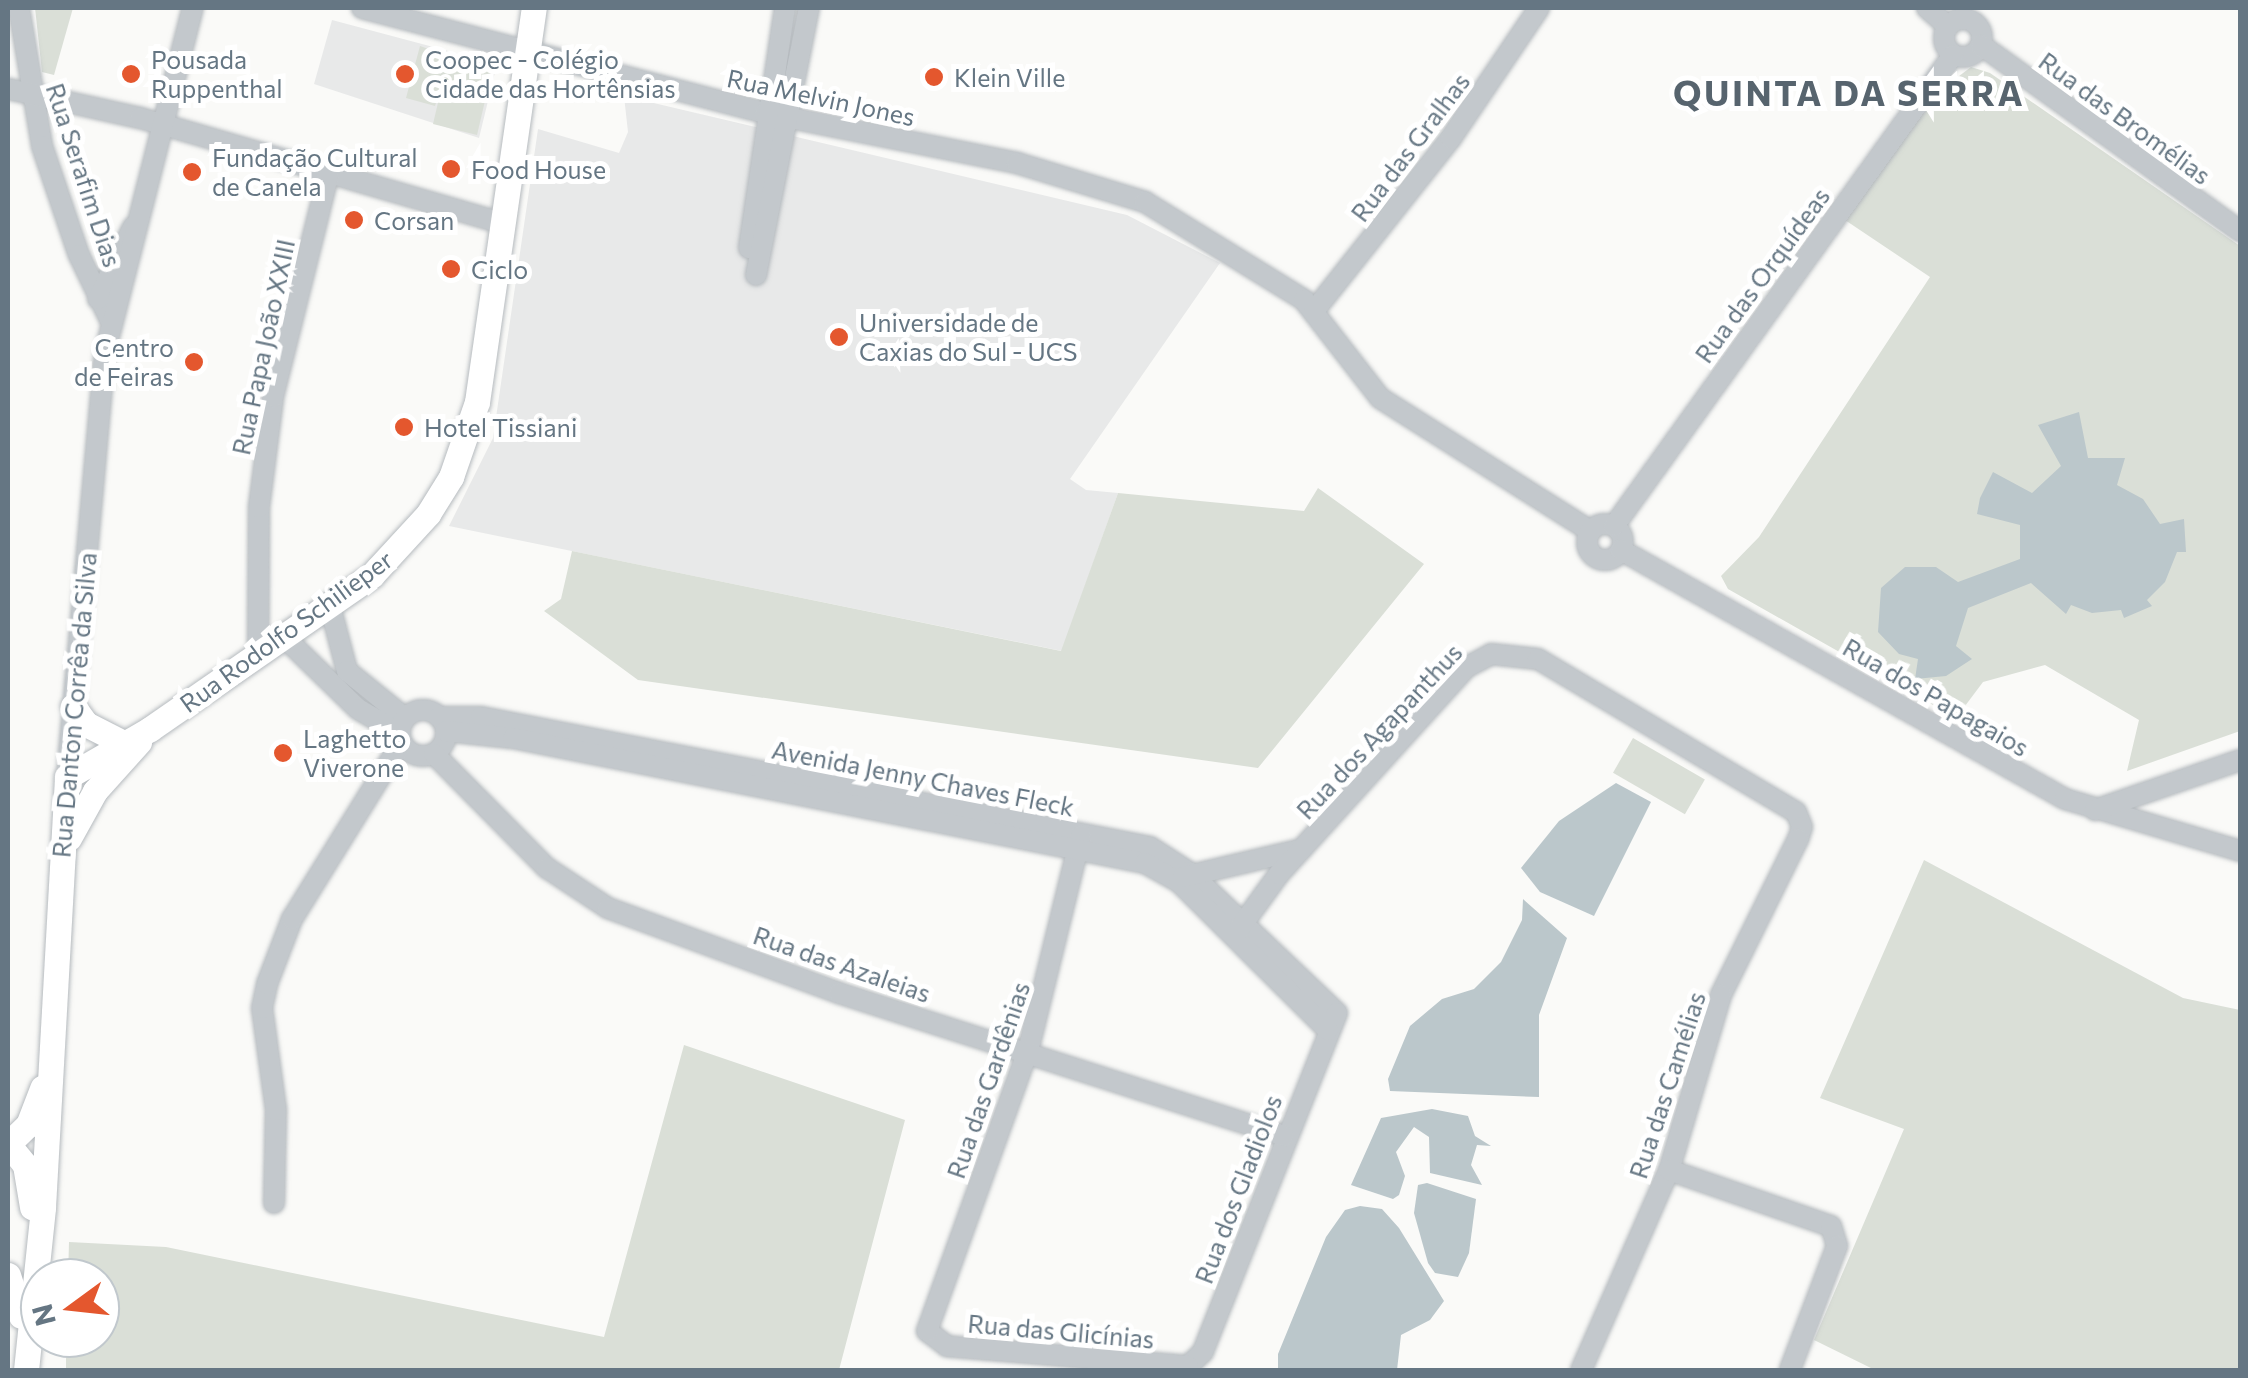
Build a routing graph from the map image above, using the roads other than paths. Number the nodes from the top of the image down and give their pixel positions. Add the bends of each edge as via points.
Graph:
1 (19, 8) edge
2 (193, 8) edge
3 (362, 8) edge
4 (534, 8) edge
5 (785, 8) edge
6 (809, 8) edge
7 (1539, 8) edge
8 (1927, 8) edge
9 (1977, 14) edge
10 (1948, 26) junction
11 (1981, 45) junction
12 (526, 51) junction
13 (1953, 55) junction
14 (18, 89) edge
15 (765, 113) junction
16 (788, 118) junction
17 (163, 126) junction
18 (329, 173) junction
19 (140, 217) junction
20 (500, 224) junction
21 (2240, 231) edge
22 (98, 298) junction
23 (1314, 311) junction
24 (112, 324) junction
25 (105, 352) junction
26 (1614, 526) junction
27 (1590, 530) junction
28 (1621, 550) junction
29 (330, 606) junction
30 (284, 638) junction
31 (258, 654) junction
32 (73, 706) junction
33 (442, 724) junction
34 (150, 730) junction
35 (402, 731) junction
36 (121, 742) junction
37 (434, 754) junction
38 (2240, 760) edge
39 (67, 777) junction
40 (2164, 784) junction
41 (2095, 810) junction
42 (1800, 817) joint
43 (2164, 824) junction
44 (1079, 844) junction
45 (1302, 849) junction
46 (2240, 851) edge
47 (61, 856) junction
48 (1184, 877) junction
49 (1240, 929) junction
50 (1333, 1021) joint
51 (1028, 1051) junction
52 (48, 1059) junction
53 (1284, 1136) junction
54 (8, 1144) edge
55 (1670, 1170) junction
56 (274, 1203) dead end
57 (21, 1258) edge
58 (22, 1258) edge
59 (8, 1274) edge
60 (928, 1335) joint
61 (1193, 1364) joint
62 (25, 1370) edge
63 (1582, 1370) edge
64 (1790, 1370) edge

1 - 14 street, Rua Serafim Dias
2 - 17 street, Rua Danton Corrêa da Silva
3 - 12 street, Rua Melvin Jones
4 - 12 main road, Rua Rodolfo Schilieper
5 - 15 street
6 - 16 street
7 - 23 street, Rua das Gralhas via 1451,138
8 - 10 street
9 - 10 street
9 - 11 street
10 - 13 street via 1944,38
11 - 13 street via 1967,58
11 - 21 street, Rua das Bromélias
12 - 15 street, Rua Melvin Jones
12 - 20 main road, Rua Rodolfo Schilieper
13 - 26 street, Rua das Orquídeas
14 - 17 street
14 - 22 street, Rua Serafim Dias
15 - 16 street, Rua Melvin Jones
15 - 16 street via 748,260 756,275
16 - 23 street, Rua Melvin Jones via 1100,185 1175,218
17 - 18 street
17 - 19 street, Rua Danton Corrêa da Silva
18 - 20 street
18 - 31 street, Rua Papa João XXIII via 273,397 259,507
19 - 22 street, Rua Danton Corrêa da Silva
19 - 24 street, Rua Danton Corrêa da Silva
20 - 29 main road, Rua Rodolfo Schilieper via 477,402 451,478 401,547
22 - 24 street
22 - 25 street, Rua Danton Corrêa da Silva
23 - 27 street via 1380,398
24 - 25 street, Rua Danton Corrêa da Silva
25 - 32 street, Rua Danton Corrêa da Silva
26 - 27 street
26 - 28 street
27 - 28 street, Rua dos Papagaios via 1592,556 1604,560
28 - 41 street, Rua dos Papagaios
29 - 30 main road, Rua Rodolfo Schilieper
29 - 35 street via 347,671
30 - 31 main road, Rua Rodolfo Schilieper
30 - 35 street via 358,709
31 - 34 main road, Rua Rodolfo Schilieper
32 - 36 main road via 86,724
32 - 39 street, Rua Danton Corrêa da Silva
33 - 35 street, Avenida Jenny Chaves Fleck via 418,710
33 - 37 street
33 - 44 street, Avenida Jenny Chaves Fleck via 481,717
34 - 36 main road, Rua Rodolfo Schilieper
34 - 47 main road, Rua Rodolfo Schilieper via 95,791
35 - 37 street via 416,756
35 - 56 street via 292,919 268,984 262,1008 276,1110
36 - 39 main road, Rua Rodolfo Schilieper
37 - 51 street, Rua das Azaleias via 547,868 608,908 838,992
38 - 40 street
39 - 47 main road, Rua Danton Corrêa da Silva
40 - 41 street
40 - 43 street via 2156,803
41 - 43 street, Rua dos Papagaios
42 - 45 street, Rua dos Agapanthus via 1538,658 1507,652 1467,667
42 - 55 street, Rua das Camélias via 1798,839 1721,995
43 - 46 street, Rua dos Papagaios
44 - 48 street, Avenida Jenny Chaves Fleck
44 - 51 street, Rua das Gardênias
45 - 48 street
45 - 49 street, Rua dos Agapanthus
47 - 52 main road, Rua Danton Corrêa da Silva
48 - 49 street, Avenida Jenny Chaves Fleck
49 - 50 street, Avenida Jenny Chaves Fleck
50 - 53 street, Rua dos Gladiolos
51 - 53 street, Rua das Azaleias
51 - 60 street, Rua das Gardênias
52 - 54 main road, Rua Danton Corrêa da Silva via 28,1125
52 - 58 main road, Rua Danton Corrêa da Silva via 44,1194
53 - 61 street, Rua dos Gladiolos via 1204,1352
54 - 57 main road via 30,1178
55 - 63 street, Rua das Camélias
55 - 64 street via 1831,1226 1836,1235
59 - 62 main road via 19,1297
60 - 61 street, Rua das Glicínias via 946,1346

